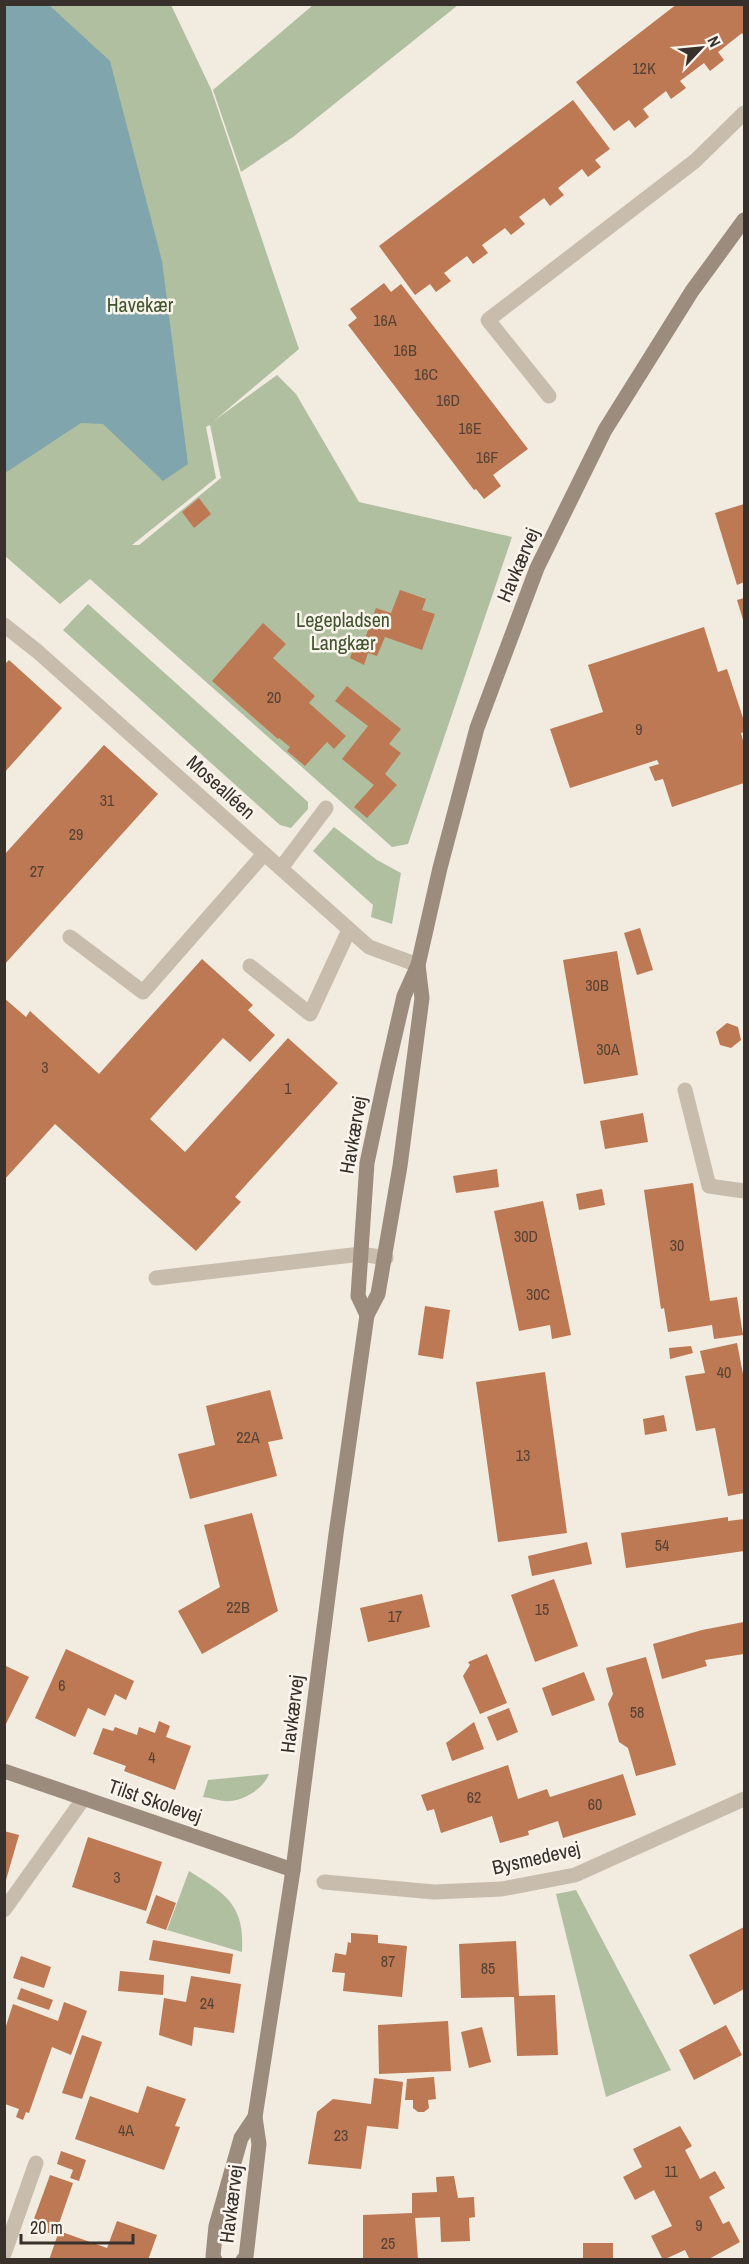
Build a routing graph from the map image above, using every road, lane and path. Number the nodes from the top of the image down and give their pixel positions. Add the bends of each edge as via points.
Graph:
1 (744, 113) edge
2 (744, 220) edge
3 (549, 396) dead end
4 (4, 625) edge
5 (326, 808) dead end
6 (264, 854) junction
7 (280, 868) junction
8 (349, 930) junction
9 (70, 937) dead end
10 (418, 965) junction
11 (250, 966) dead end
12 (685, 1090) dead end
13 (744, 1191) edge
14 (361, 1254) junction
15 (386, 1258) junction
16 (156, 1278) dead end
17 (367, 1315) junction
18 (4, 1771) edge
19 (84, 1798) junction
20 (744, 1799) edge
21 (293, 1870) junction
22 (324, 1882) dead end
23 (4, 1910) edge
24 (255, 2117) junction
25 (36, 2163) dead end
26 (4, 2254) edge
27 (215, 2259) edge
28 (243, 2259) edge

1 - 3 street via 696,161 488,320
2 - 10 street, Havkærvej via 692,291 605,430 537,568 477,728
4 - 6 street, Mosealléen
5 - 7 street
6 - 7 street, Mosealléen
6 - 9 street via 143,992
7 - 8 street, Mosealléen
8 - 10 street, Mosealléen via 369,947
8 - 11 street via 310,1014
10 - 14 street, Havkærvej via 404,996 367,1163
10 - 15 street, Havkærvej via 422,998
12 - 13 street via 709,1186
14 - 15 street
14 - 16 street
14 - 17 street, Havkærvej via 358,1296
15 - 17 street, Havkærvej via 378,1294
17 - 21 street, Havkærvej
18 - 19 street, Tilst Skolevej
19 - 21 street, Tilst Skolevej
19 - 23 street
20 - 22 street, Bysmedevej via 575,1875 502,1889 434,1892
21 - 24 street, Havkærvej
24 - 27 street, Havkærvej via 241,2138 231,2171 216,2226
24 - 28 street, Havkærvej via 259,2144
25 - 26 street

